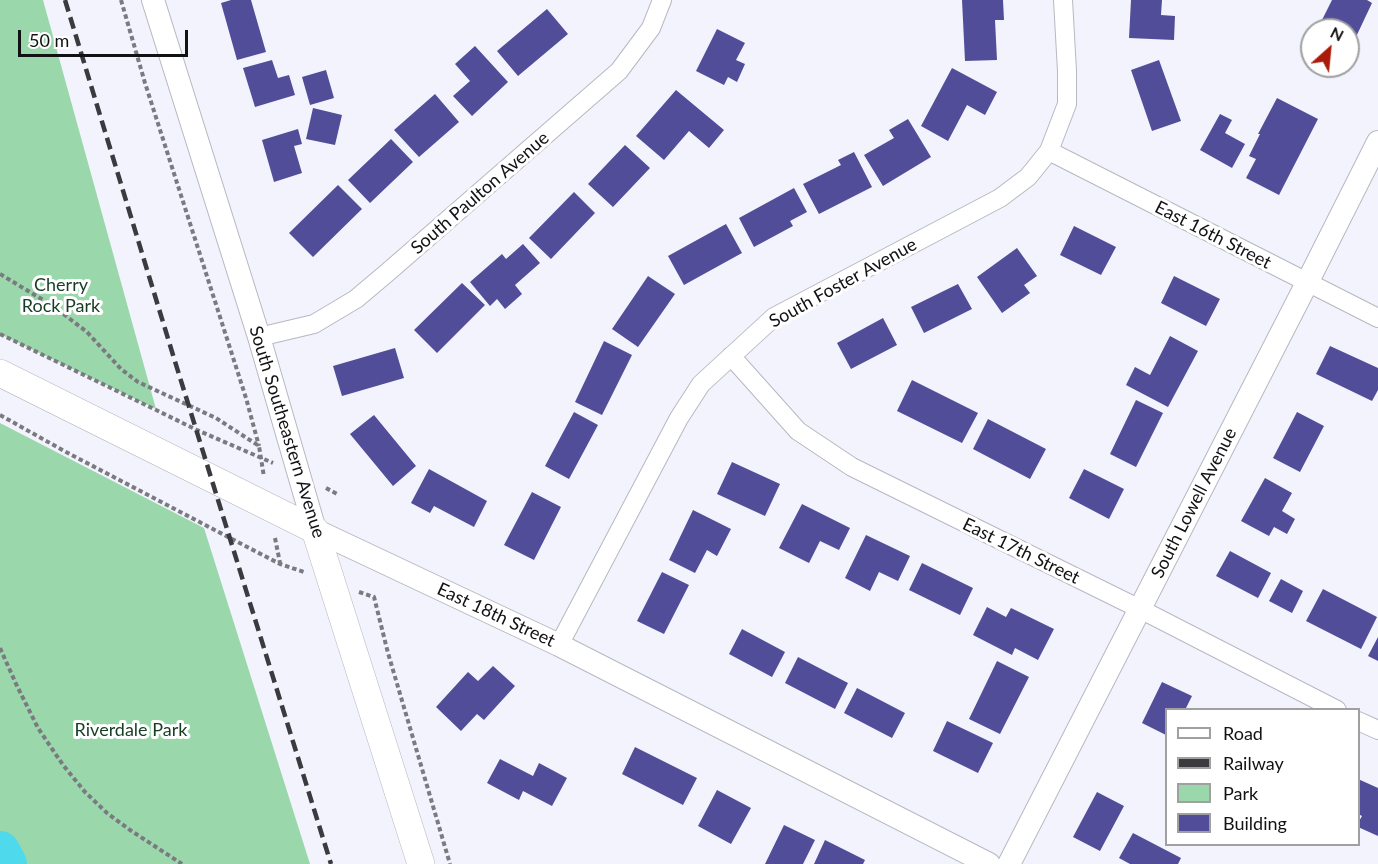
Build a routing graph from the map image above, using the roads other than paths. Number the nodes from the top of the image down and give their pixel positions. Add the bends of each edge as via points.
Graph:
1 (153, 0) edge
2 (662, 0) edge
3 (1063, 0) edge
4 (1378, 142) edge
5 (1049, 151) junction
6 (1307, 283) junction
7 (1378, 318) edge
8 (259, 337) junction
9 (731, 356) junction
10 (0, 373) edge
11 (315, 530) junction
12 (1140, 609) junction
13 (559, 645) junction
14 (1333, 708) edge
15 (1360, 721) edge
16 (1378, 730) edge
17 (421, 864) edge
18 (989, 864) edge
19 (1009, 864) edge

1 - 8 street, South Southeastern Avenue
2 - 8 street, South Paulton Avenue via 651,28 619,71 356,299 314,324
3 - 5 street, South Foster Avenue via 1067,104
4 - 6 street, South Lowell Avenue
5 - 6 street, East 16th Street
5 - 9 street, South Foster Avenue via 1028,177 1000,198 774,317
6 - 7 street, East 16th Street
6 - 12 street, South Lowell Avenue
8 - 11 street, South Southeastern Avenue
9 - 12 street, East 17th Street via 798,431 852,467
9 - 13 street, South Foster Avenue via 701,384 679,418
10 - 11 main road, East 18th Street
11 - 13 street, East 18th Street
11 - 17 main road, South Southeastern Avenue
12 - 14 street, East 17th Street
12 - 19 street, South Lowell Avenue
13 - 18 street, East 18th Street
15 - 16 street

